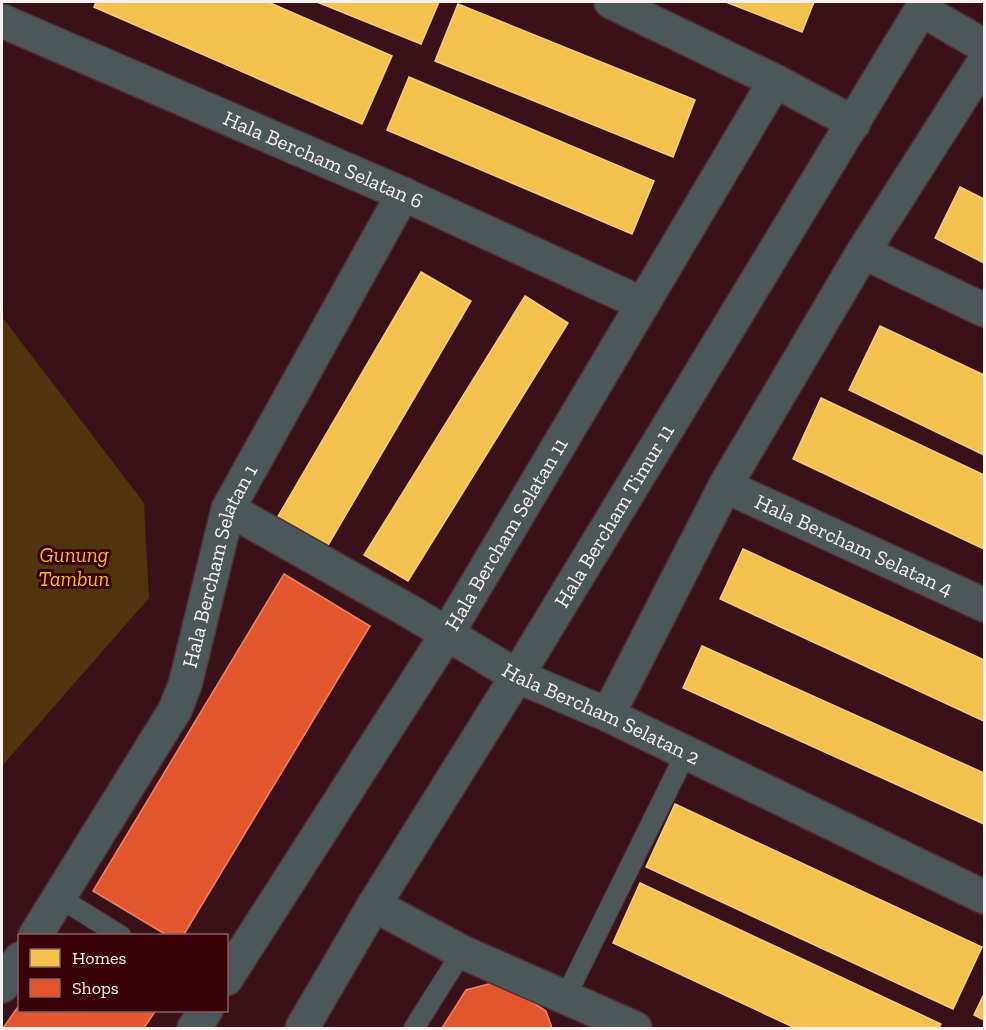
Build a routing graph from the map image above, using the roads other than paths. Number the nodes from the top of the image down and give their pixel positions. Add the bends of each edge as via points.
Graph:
1 (611, 2) edge
2 (924, 6) edge
3 (2, 21) edge
4 (984, 46) edge
5 (984, 62) edge
6 (775, 81) junction
7 (854, 123) junction
8 (403, 194) junction
9 (863, 252) junction
10 (643, 304) junction
11 (984, 310) edge
12 (725, 486) junction
13 (228, 509) junction
14 (984, 605) edge
15 (447, 634) junction
16 (517, 676) junction
17 (608, 715) junction
18 (686, 753) junction
19 (984, 897) edge
20 (60, 898) junction
21 (374, 905) junction
22 (36, 934) edge
23 (118, 934) edge
24 (462, 952) junction
25 (18, 962) edge
26 (228, 976) edge
27 (2, 986) edge
28 (566, 996) junction
29 (205, 1012) edge
30 (195, 1029) edge
31 (302, 1029) edge
32 (414, 1029) edge
33 (635, 1029) edge

1 - 6 street
2 - 4 street
2 - 7 street, Hala Bercham Timur 11
3 - 8 street, Hala Bercham Selatan 6
5 - 9 street
6 - 7 street
6 - 10 street, Hala Bercham Selatan 11
7 - 16 street, Hala Bercham Timur 11
8 - 10 street, Hala Bercham Selatan 6
8 - 13 street, Hala Bercham Selatan 1
9 - 11 street
9 - 12 street
10 - 15 street, Hala Bercham Selatan 11
12 - 14 street, Hala Bercham Selatan 4
12 - 17 street
13 - 15 street, Hala Bercham Selatan 2
13 - 20 street, Hala Bercham Selatan 1 via 185,686 175,710
15 - 16 street, Hala Bercham Selatan 2
15 - 26 street, Hala Bercham Selatan 11
16 - 17 street, Hala Bercham Selatan 2
16 - 21 street, Hala Bercham Timur 11
17 - 18 street, Hala Bercham Selatan 2
18 - 19 street, Hala Bercham Selatan 2
18 - 28 lane
20 - 22 street, Hala Bercham Selatan 1
20 - 23 lane
21 - 24 street
21 - 31 street, Hala Bercham Timur 11
24 - 28 street
24 - 32 lane
25 - 27 street
28 - 33 street
29 - 30 street

